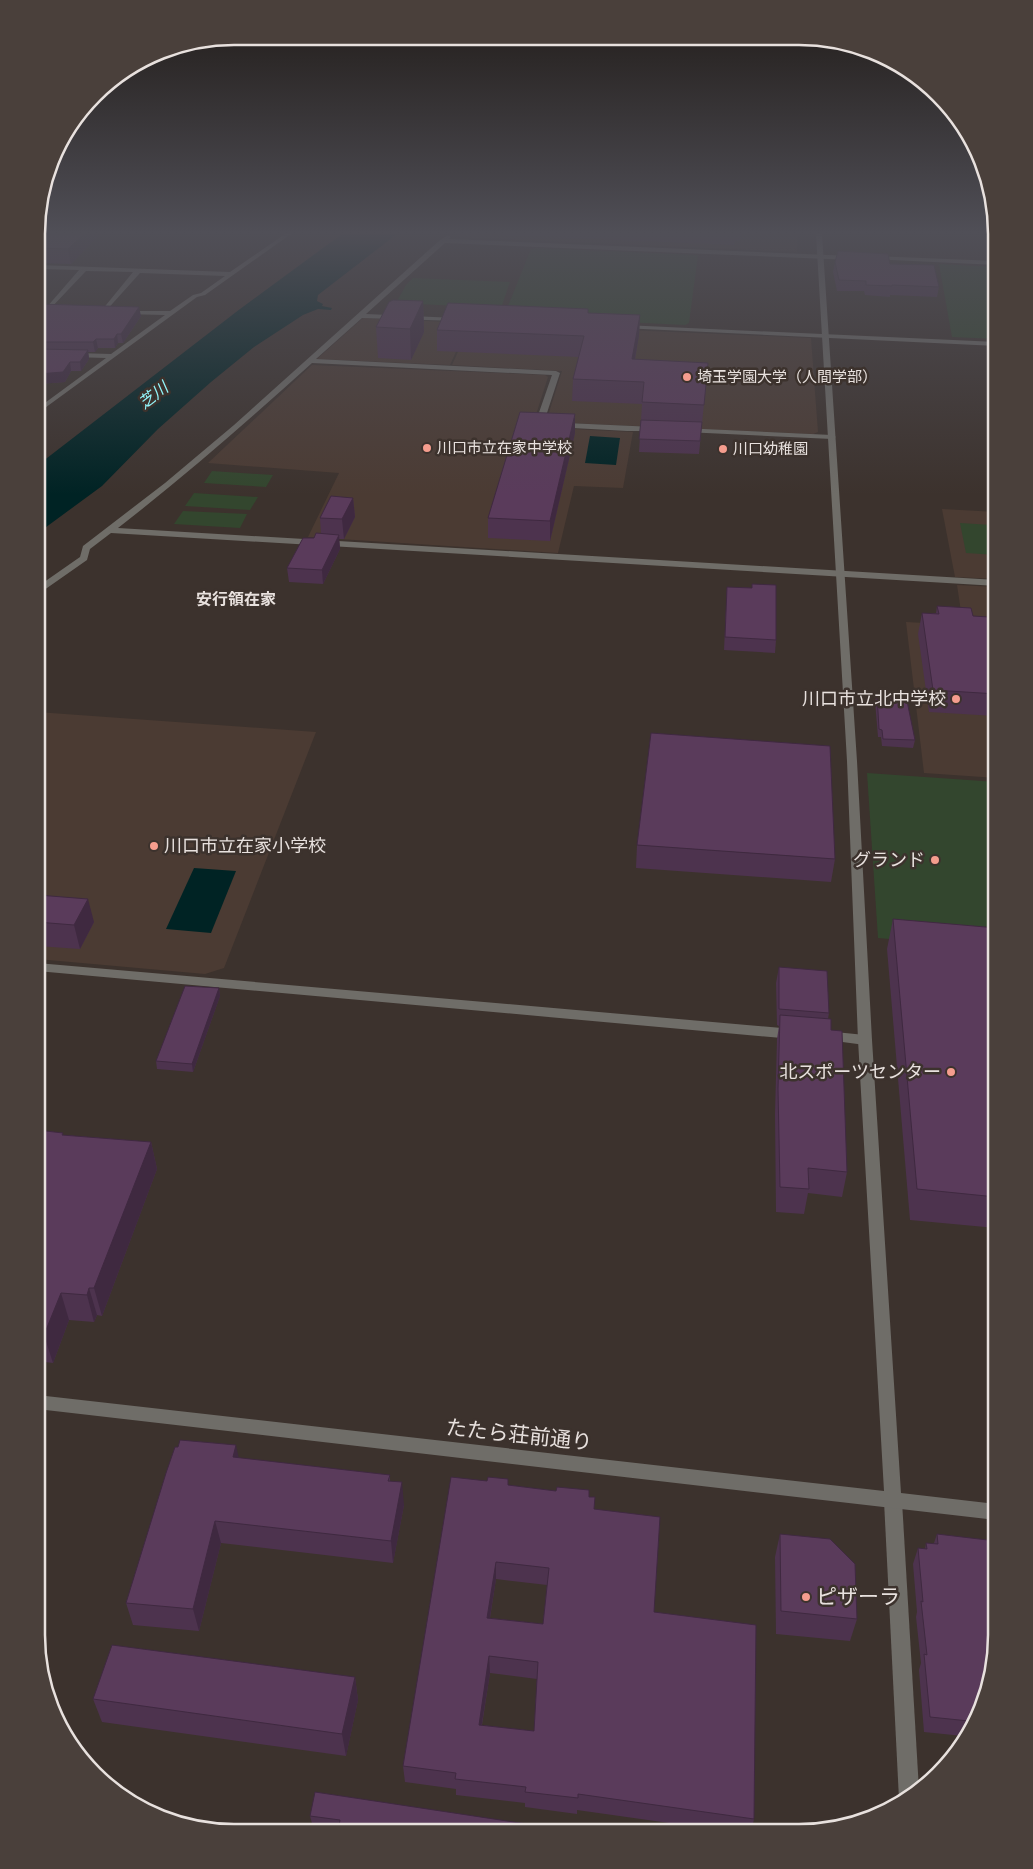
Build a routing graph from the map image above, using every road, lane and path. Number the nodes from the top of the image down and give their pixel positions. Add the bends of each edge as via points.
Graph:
1 (161, 321) edge
2 (353, 321) edge
3 (825, 321) edge
4 (620, 327) edge
5 (826, 336) junction
6 (988, 344) edge
7 (45, 354) edge
8 (113, 356) junction
9 (309, 361) junction
10 (45, 404) edge
11 (660, 429) edge
12 (679, 430) edge
13 (832, 437) junction
14 (109, 530) junction
15 (840, 574) junction
16 (988, 583) edge
17 (45, 587) edge
18 (45, 968) edge
19 (865, 1040) junction
20 (45, 1403) edge
21 (893, 1501) junction
22 (988, 1511) edge
23 (908, 1789) edge

1 - 8 street
2 - 9 street
3 - 5 street
4 - 5 street
5 - 6 street
5 - 13 street
7 - 8 street
8 - 10 street
9 - 11 street via 556,373 539,424
9 - 14 street via 176,478
12 - 13 street
13 - 15 street
14 - 15 street
14 - 17 street via 86,548 84,558
15 - 16 street
15 - 19 street
18 - 19 street
19 - 21 street
20 - 21 street, たたら荘前通り
21 - 22 street, たたら荘前通り
21 - 23 street

